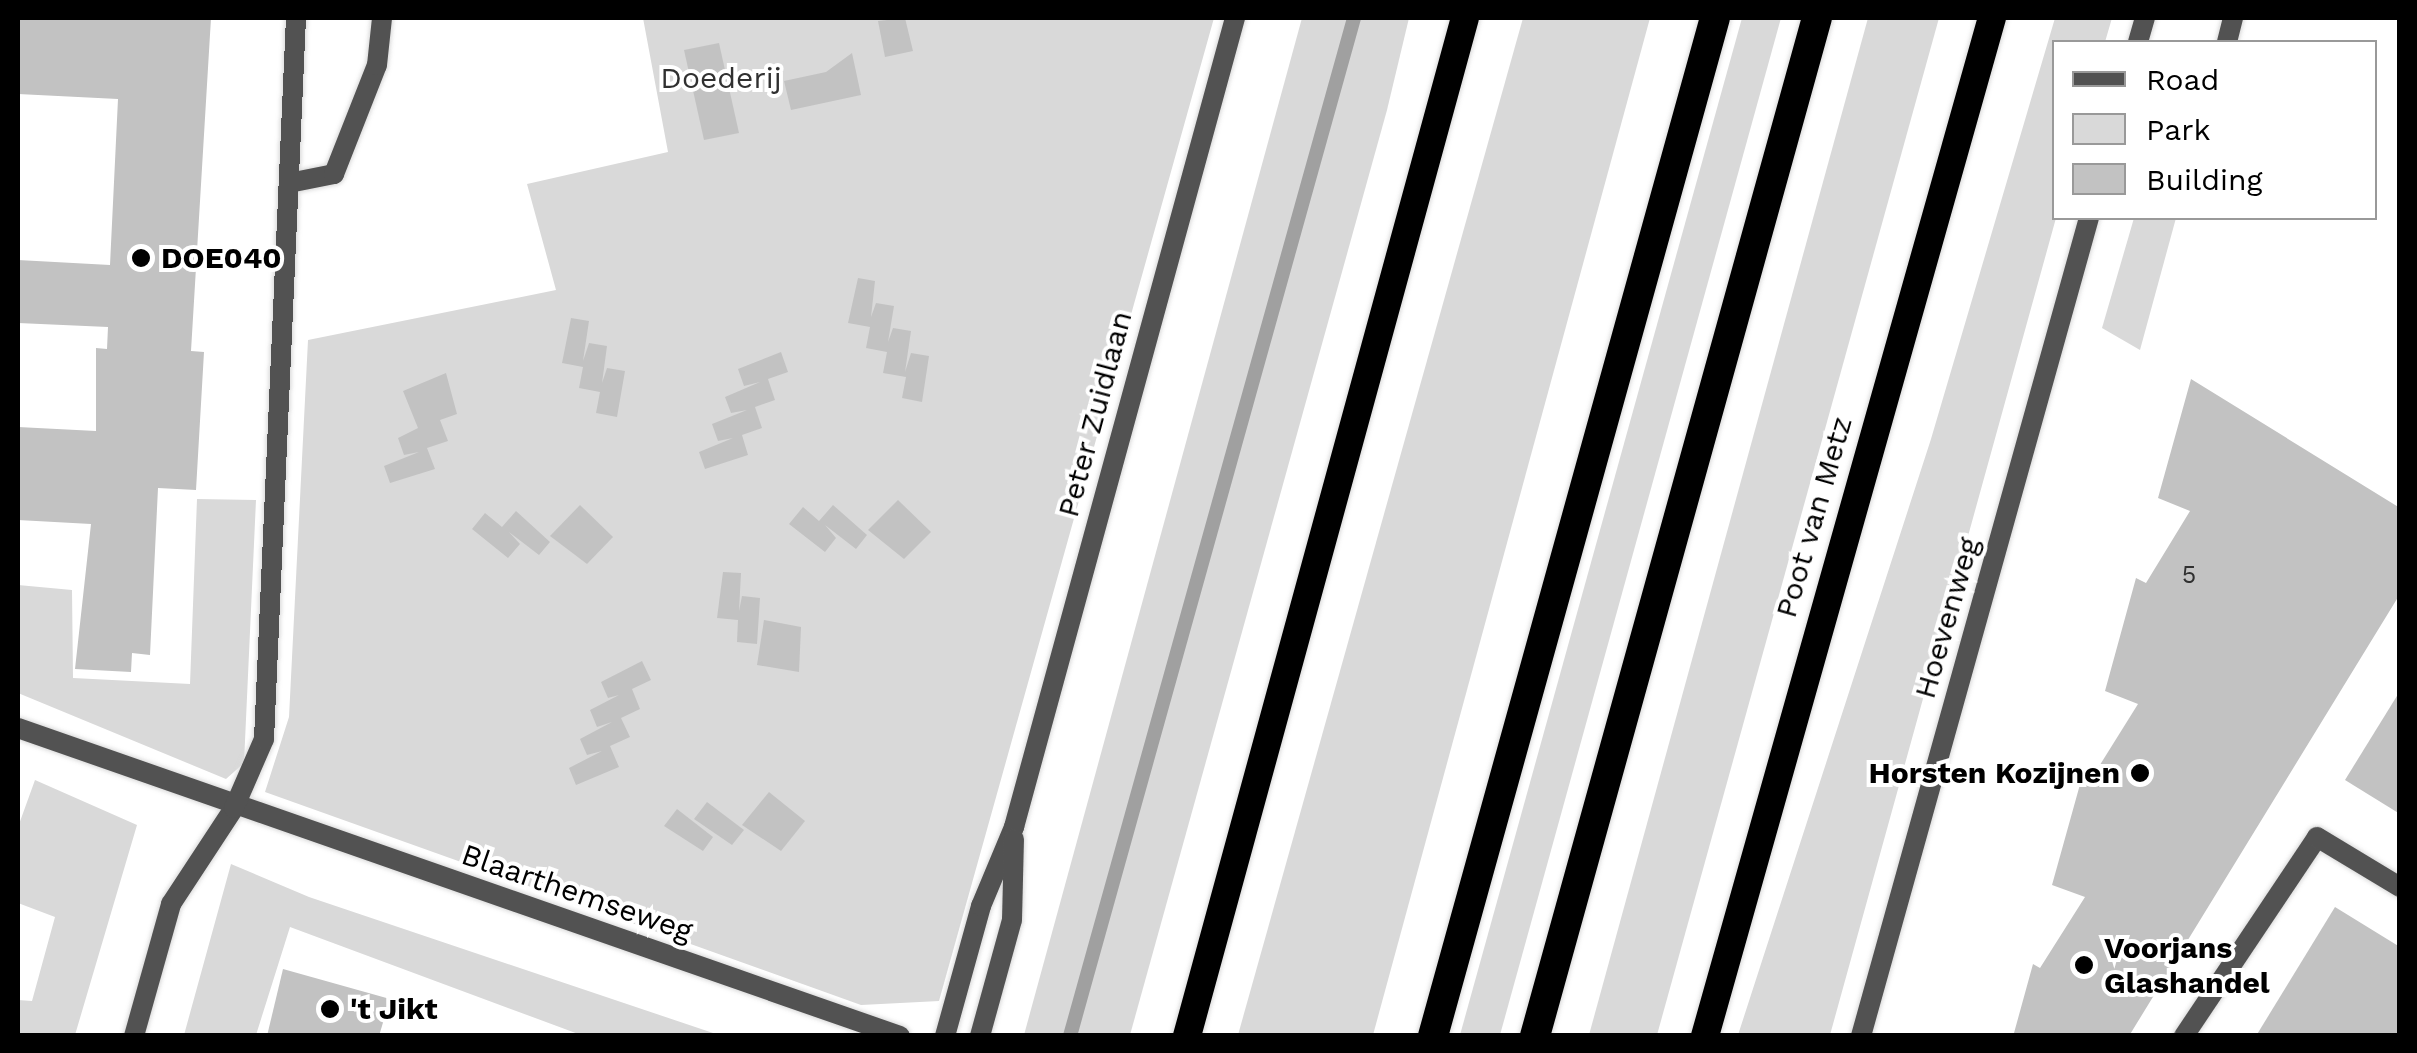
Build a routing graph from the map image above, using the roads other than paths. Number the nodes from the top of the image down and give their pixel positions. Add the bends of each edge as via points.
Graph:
1 (296, 18) edge
2 (382, 18) edge
3 (1235, 18) edge
4 (1452, 18) edge
5 (1465, 18) edge
6 (1715, 18) edge
7 (1817, 18) edge
8 (1992, 18) edge
9 (1449, 72) junction
10 (288, 183) junction
11 (2089, 220) edge
12 (18, 728) edge
13 (234, 808) junction
14 (1014, 827) junction
15 (2400, 887) edge
16 (134, 1036) edge
17 (900, 1036) edge
18 (945, 1036) edge
19 (980, 1036) edge
20 (1187, 1036) edge
21 (1433, 1036) edge
22 (1535, 1036) edge
23 (1705, 1036) edge
24 (1862, 1036) edge
25 (2184, 1036) edge

1 - 10 street
2 - 10 street via 378,65 334,174
3 - 14 street, Peter Zuidlaan
4 - 9 highway
5 - 9 highway
6 - 21 highway
7 - 22 highway
8 - 23 highway, Poot van Metz
9 - 20 highway
10 - 13 street via 264,739
11 - 24 street, Hoevenweg
12 - 13 street, Blaarthemseweg
13 - 16 street via 171,904
13 - 17 street, Blaarthemseweg
14 - 18 street, Peter Zuidlaan via 980,906
14 - 19 street, Peter Zuidlaan via 1012,920
15 - 25 street via 2317,836

